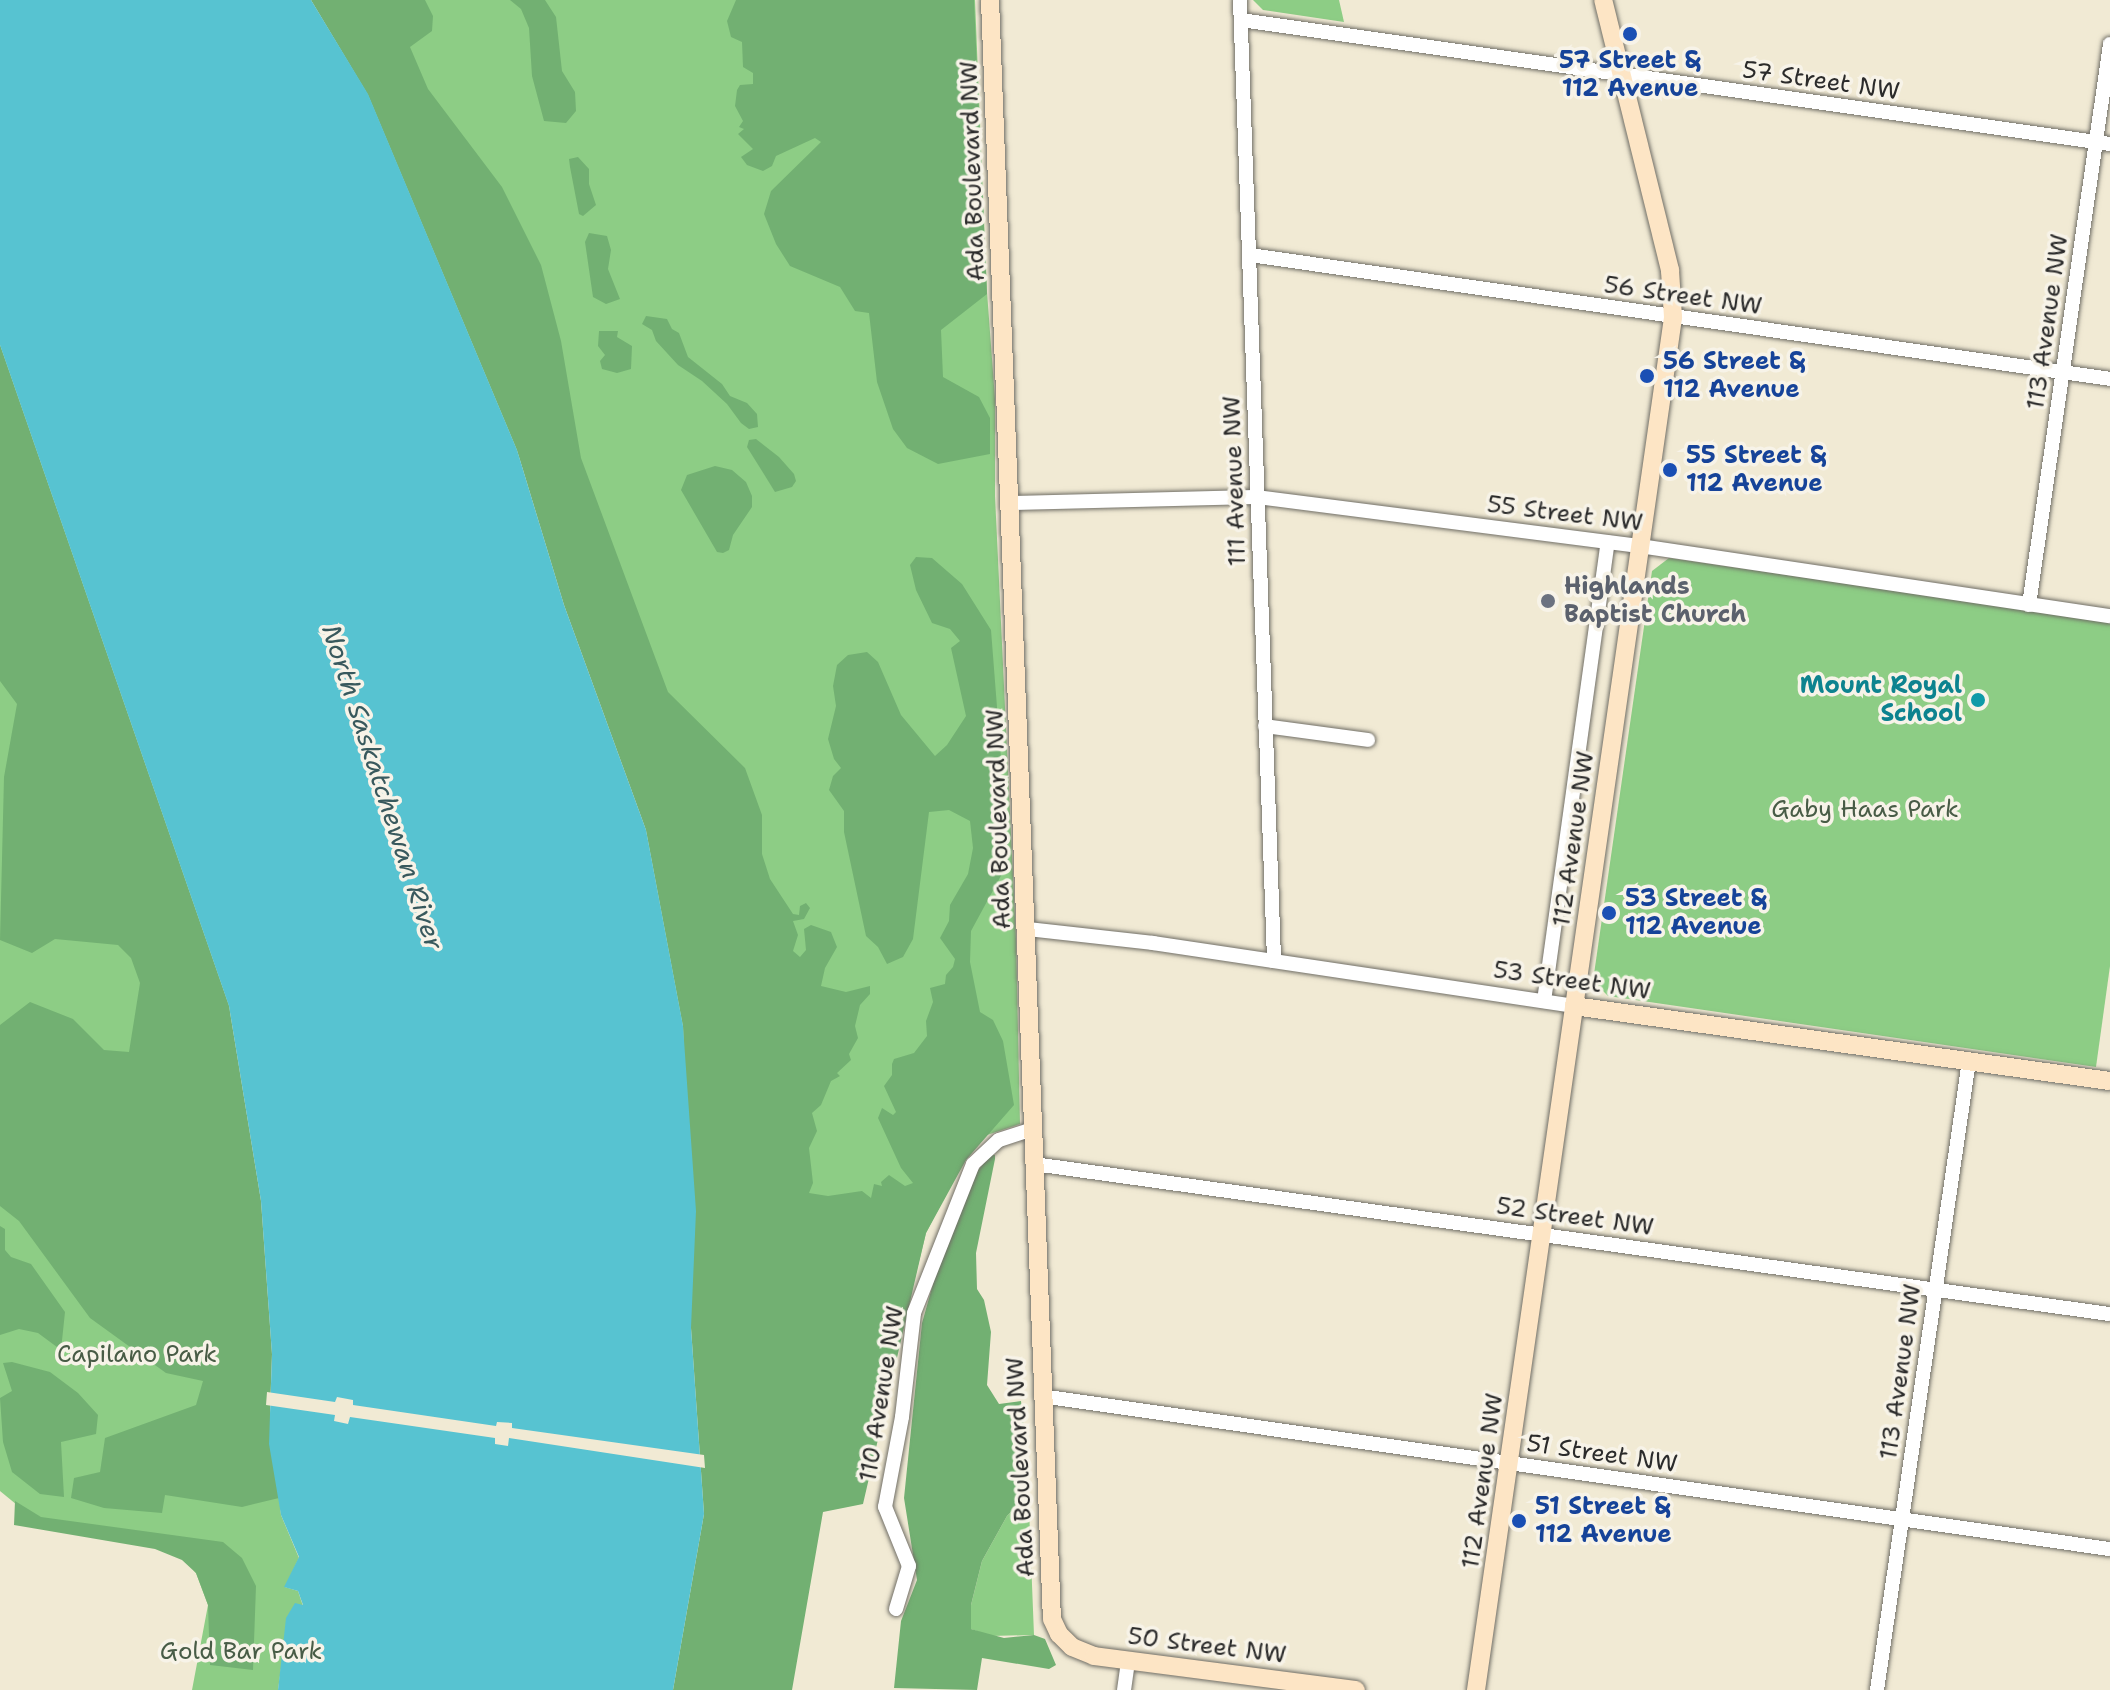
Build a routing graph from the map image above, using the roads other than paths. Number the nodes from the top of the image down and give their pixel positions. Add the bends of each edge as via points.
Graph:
1 (990, 0) edge
2 (1240, 0) edge
3 (1603, 0) edge
4 (1241, 20) junction
5 (2110, 44) edge
6 (1622, 76) junction
7 (2103, 143) edge
8 (1250, 255) junction
9 (1673, 317) junction
10 (2062, 372) junction
11 (2110, 379) edge
12 (1257, 497) junction
13 (1011, 503) junction
14 (1608, 542) junction
15 (1640, 546) junction
16 (2029, 605) junction
17 (2110, 616) edge
18 (1265, 726) junction
19 (1368, 740) dead end
20 (1028, 929) junction
21 (1274, 961) junction
22 (1544, 1001) junction
23 (1574, 1006) junction
24 (1969, 1061) junction
25 (2110, 1081) edge
26 (1032, 1129) junction
27 (1034, 1164) junction
28 (1542, 1235) junction
29 (1935, 1289) junction
30 (2110, 1314) edge
31 (1041, 1396) junction
32 (1510, 1464) junction
33 (1902, 1518) junction
34 (2110, 1549) edge
35 (896, 1609) dead end
36 (1059, 1634) joint
37 (1128, 1661) junction
38 (1124, 1690) edge
39 (1356, 1690) edge
40 (1476, 1690) edge
41 (1877, 1690) edge

1 - 13 street, Ada Boulevard NW
2 - 4 street, 111 Avenue NW
3 - 6 street, 112 Avenue NW
4 - 6 street, 57 Street NW
4 - 8 street, 111 Avenue NW
5 - 7 street, 113 Avenue NW
6 - 7 street, 57 Street NW
6 - 9 street, 112 Avenue NW via 1670,270
7 - 10 street, 113 Avenue NW
8 - 9 street, 56 Street NW
8 - 12 street, 111 Avenue NW
9 - 10 street, 56 Street NW
9 - 15 street, 112 Avenue NW
10 - 11 street, 56 Street NW
10 - 16 street, 113 Avenue NW
12 - 13 street, 55 Street NW
12 - 14 street, 55 Street NW
12 - 18 street, 111 Avenue NW
13 - 20 street, Ada Boulevard NW
14 - 15 street, 55 Street NW
14 - 22 street, 112 Avenue NW
15 - 16 street, 55 Street NW
15 - 23 street, 112 Avenue NW
16 - 17 street, 55 Street NW
18 - 19 street
18 - 21 street, 111 Avenue NW
20 - 21 street, 53 Street NW
20 - 26 street, Ada Boulevard NW
21 - 22 street, 53 Street NW
22 - 23 street, 53 Street NW
23 - 24 street, 53 Street NW
23 - 28 street, 112 Avenue NW
24 - 25 street, 53 Street NW
24 - 29 street, 113 Avenue NW
26 - 27 street, Ada Boulevard NW
26 - 35 street, 110 Avenue NW via 999,1140 973,1164 914,1313 885,1507 909,1566
27 - 28 street, 52 Street NW
27 - 31 street, Ada Boulevard NW
28 - 29 street, 52 Street NW
28 - 32 street, 112 Avenue NW
29 - 30 street, 52 Street NW
29 - 33 street, 113 Avenue NW
31 - 32 street, 51 Street NW
31 - 36 street, Ada Boulevard NW via 1052,1619
32 - 33 street, 51 Street NW
32 - 40 street, 112 Avenue NW
33 - 34 street, 51 Street NW
33 - 41 street, 113 Avenue NW
36 - 37 street, 50 Street NW via 1072,1647 1094,1656
37 - 38 street
37 - 39 street, 50 Street NW

